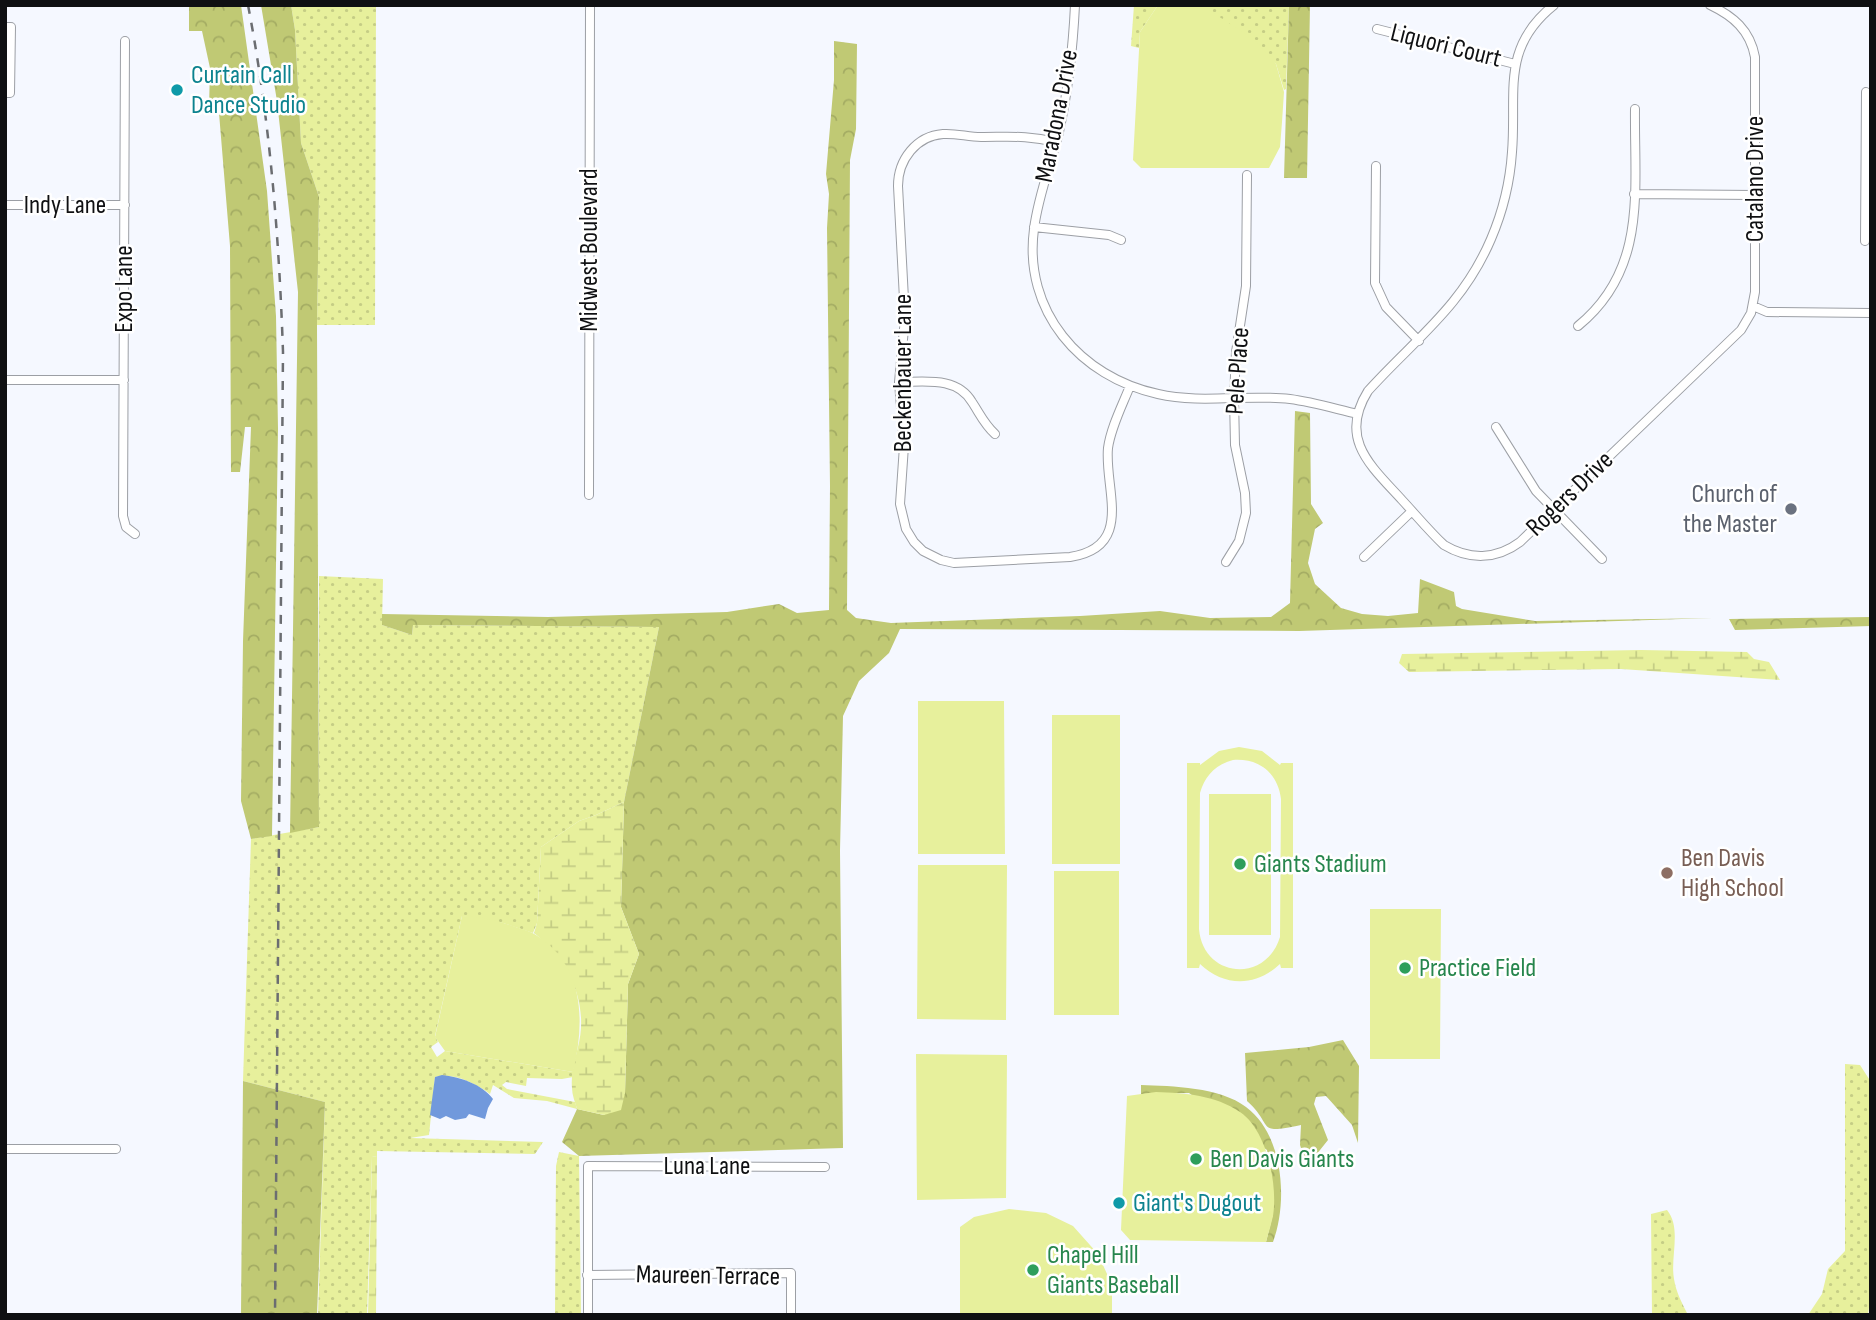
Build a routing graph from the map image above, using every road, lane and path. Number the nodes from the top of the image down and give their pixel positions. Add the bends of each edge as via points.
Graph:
1 (590, 5) edge
2 (1555, 5) edge
3 (1710, 5) edge
4 (1072, 6) edge
5 (5, 27) edge
6 (1377, 29) dead end
7 (125, 41) dead end
8 (1516, 64) junction
9 (1866, 92) dead end
10 (5, 93) edge
11 (1635, 109) dead end
12 (1056, 142) junction
13 (1376, 166) dead end
14 (1247, 175) dead end
15 (1634, 194) junction
16 (1755, 195) junction
17 (5, 205) edge
18 (125, 205) junction
19 (1868, 223) edge
20 (1034, 227) junction
21 (1121, 240) dead end
22 (1865, 241) dead end
23 (1753, 306) junction
24 (1871, 313) edge
25 (1578, 326) dead end
26 (1419, 341) junction
27 (5, 380) edge
28 (124, 380) junction
29 (899, 382) junction
30 (1130, 386) junction
31 (1234, 398) junction
32 (1358, 414) junction
33 (1496, 427) dead end
34 (995, 434) dead end
35 (589, 495) dead end
36 (1553, 510) junction
37 (1412, 511) junction
38 (135, 534) dead end
39 (1364, 557) dead end
40 (1602, 559) dead end
41 (1226, 562) dead end
42 (5, 1149) edge
43 (116, 1149) dead end
44 (825, 1167) dead end
45 (587, 1275) junction
46 (587, 1315) edge
47 (791, 1315) edge

1 - 35 street, Midwest Boulevard
2 - 8 street via 1531,30
3 - 16 street, Catalano Drive via 1742,27 1754,51
4 - 12 street, Maradona Drive via 1065,101
5 - 10 street via 11,27 11,40 10,93
6 - 8 street, Liquori Court
7 - 18 street, Expo Lane
8 - 26 street via 1505,195 1486,251 1455,302
9 - 19 street
11 - 15 street
12 - 20 street, Maradona Drive
12 - 29 street, Beckenbauer Lane via 1025,136 934,136 916,144 907,155 898,183 905,318
13 - 26 street via 1375,283 1386,307
14 - 31 street, Pele Place via 1246,286
15 - 16 street
15 - 25 street via 1632,236 1622,270 1601,304
16 - 23 street, Catalano Drive
17 - 18 street, Indy Lane
18 - 28 street, Expo Lane
19 - 22 street
20 - 21 street
20 - 30 street, Maradona Drive via 1034,277 1051,321 1085,360
23 - 24 street via 1767,312
23 - 36 street, Rogers Drive via 1741,330
26 - 32 street via 1368,391
27 - 28 street
28 - 38 street, Expo Lane via 124,518
29 - 30 street, Beckenbauer Lane via 904,446 901,513 916,545 943,561 964,563 1070,557 1093,549 1112,520 1109,445
29 - 34 street via 954,385 967,394
30 - 31 street, Maradona Drive via 1169,397
31 - 32 street, Maradona Drive via 1289,399
31 - 41 street, Pele Place via 1235,445 1246,509 1240,541
32 - 37 street, Rogers Drive via 1357,436 1363,455
33 - 36 street via 1529,482
36 - 37 street, Rogers Drive via 1517,544 1485,556 1465,555 1444,545
36 - 40 street
37 - 39 street
42 - 43 street
44 - 45 street, Luna Lane via 588,1166
45 - 46 street
45 - 47 street, Maureen Terrace via 791,1273

